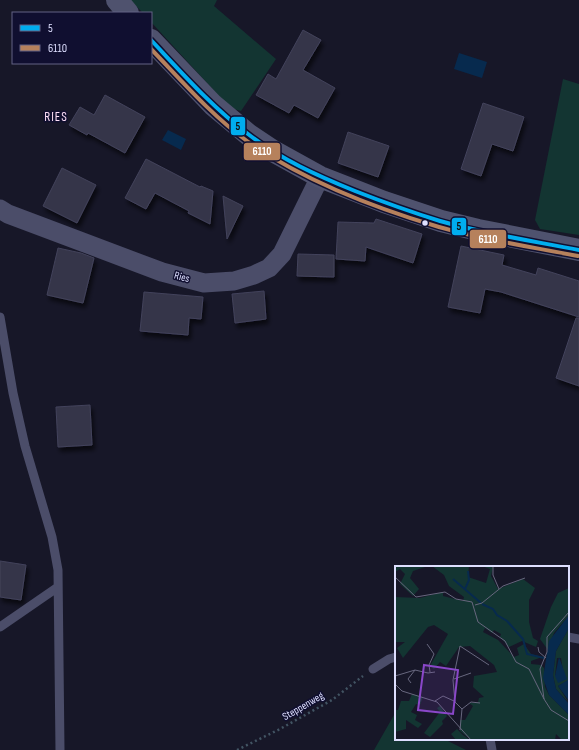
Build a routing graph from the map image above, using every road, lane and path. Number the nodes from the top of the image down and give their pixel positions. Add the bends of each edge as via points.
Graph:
1 (117, 0) edge
2 (127, 12) edge
3 (152, 41) edge
4 (320, 177) junction
5 (0, 209) edge
6 (579, 250) edge
7 (0, 317) edge
8 (58, 587) junction
9 (0, 627) edge
10 (569, 637) edge
11 (579, 639) edge
12 (395, 657) edge
13 (373, 669) joint
14 (490, 740) edge
15 (60, 750) edge
16 (237, 750) edge
17 (492, 750) edge

1 - 2 street
3 - 4 street via 212,105 249,135
4 - 5 street, Ries via 282,254 269,268 234,281 204,283 162,272
4 - 6 street via 441,221
7 - 8 lane via 25,446 52,537 58,570
8 - 9 lane
8 - 15 lane
10 - 11 lane
12 - 13 lane
13 - 16 path, Steppenweg via 332,700
14 - 17 lane

